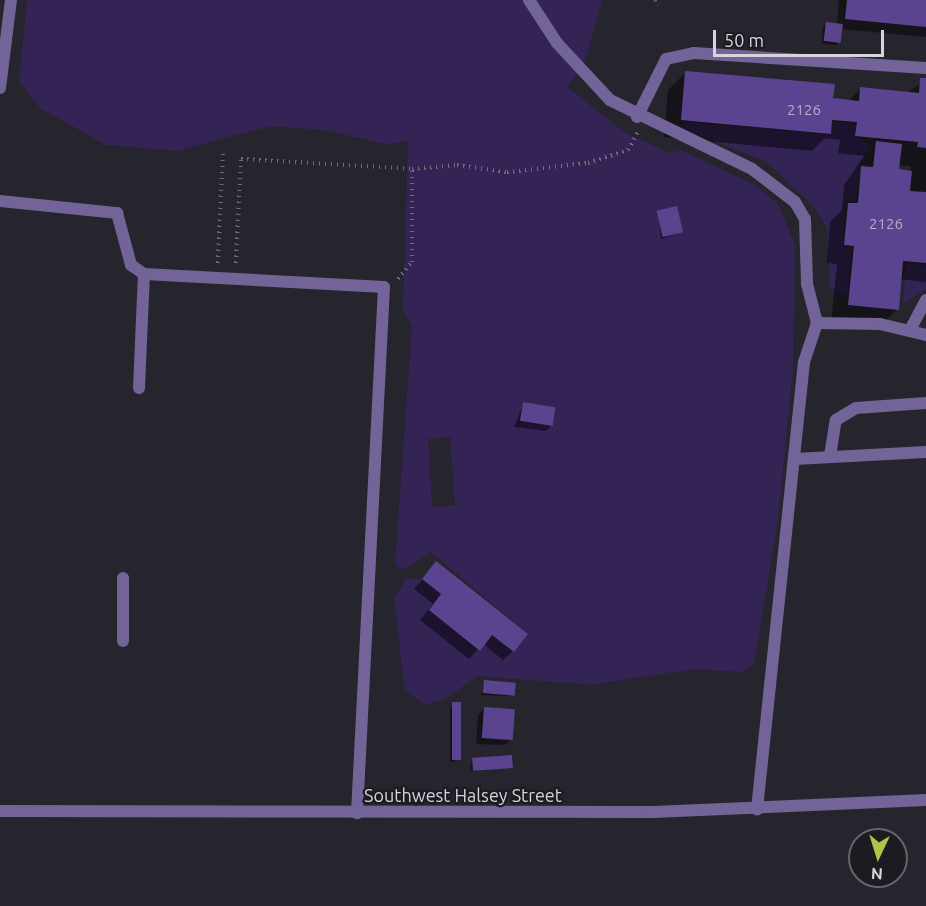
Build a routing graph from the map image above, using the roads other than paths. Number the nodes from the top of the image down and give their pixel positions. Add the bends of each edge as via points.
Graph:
1 (11, 0) edge
2 (529, 0) edge
3 (926, 68) edge
4 (0, 88) edge
5 (640, 119) junction
6 (0, 201) edge
7 (144, 274) junction
8 (926, 300) edge
9 (817, 323) junction
10 (909, 330) junction
11 (926, 335) edge
12 (139, 388) dead end
13 (926, 403) edge
14 (926, 452) edge
15 (830, 456) junction
16 (795, 459) junction
17 (123, 578) dead end
18 (123, 641) dead end
19 (926, 800) edge
20 (757, 810) junction
21 (0, 811) edge
22 (357, 813) junction

1 - 4 street
2 - 5 street via 586,77
3 - 5 street via 694,53 666,59
5 - 9 street via 752,170 795,202 810,235 807,284
6 - 7 street via 117,213 131,265
7 - 12 street
7 - 22 street via 384,287
8 - 10 street
9 - 10 street via 841,320
9 - 16 street via 804,362
10 - 11 street
13 - 15 street via 856,408 836,420
14 - 15 street
15 - 16 street
16 - 20 street
17 - 18 street
19 - 20 street, Southwest Halsey Street
20 - 22 street, Southwest Halsey Street
21 - 22 street, Southwest Halsey Street

